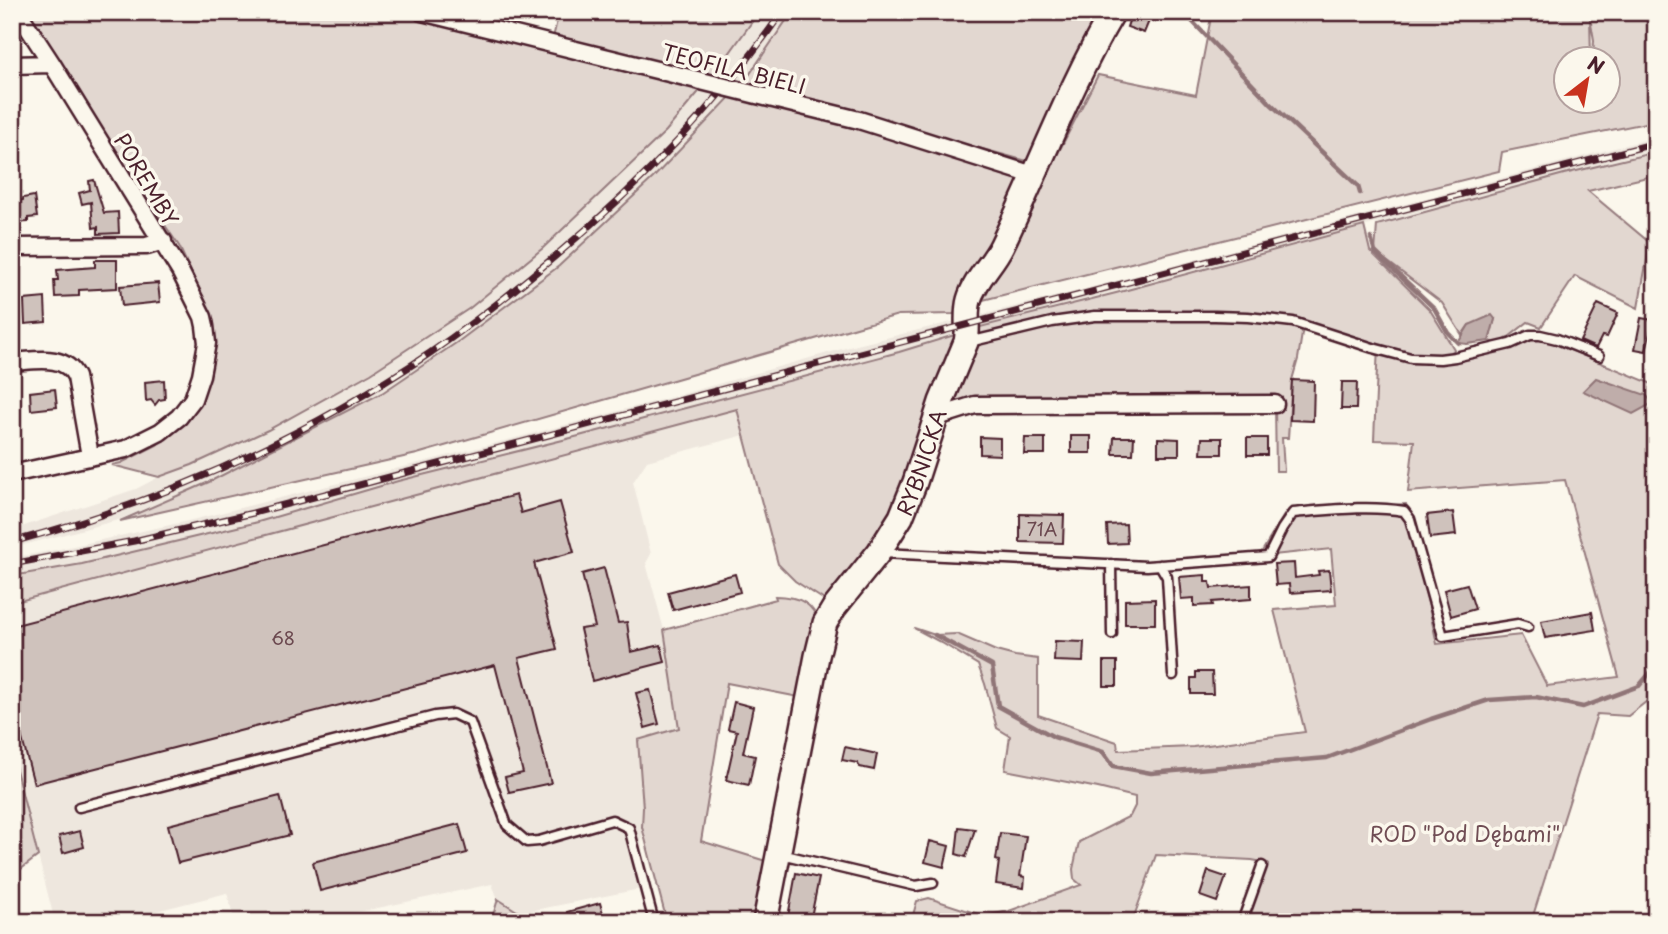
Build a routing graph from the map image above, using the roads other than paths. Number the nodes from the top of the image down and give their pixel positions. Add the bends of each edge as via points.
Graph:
1 (18, 12) edge
2 (422, 12) edge
3 (1113, 12) edge
4 (38, 41) junction
5 (52, 64) junction
6 (18, 65) edge
7 (1033, 175) junction
8 (163, 241) junction
9 (12, 247) edge
10 (965, 342) junction
11 (1599, 356) dead end
12 (12, 362) edge
13 (1275, 404) dead end
14 (937, 416) junction
15 (90, 456) junction
16 (12, 474) edge
17 (879, 552) junction
18 (1111, 564) junction
19 (1160, 565) junction
20 (1528, 627) dead end
21 (1112, 634) dead end
22 (1173, 675) dead end
23 (79, 807) dead end
24 (778, 854) junction
25 (1262, 866) dead end
26 (933, 883) dead end
27 (654, 922) edge
28 (765, 922) edge
29 (1242, 922) edge

1 - 4 street, POREMBY
2 - 7 street, TEOFILA BIELI, bridge via 859,120
3 - 7 street, RYBNICKA
4 - 5 street, POREMBY
4 - 6 street
5 - 6 street
5 - 8 street, POREMBY
7 - 10 street, RYBNICKA via 1002,246 969,300
8 - 9 street, POREMBY via 147,246
8 - 15 street via 205,326 206,352 198,385 185,410 160,432 126,449
10 - 11 lane via 1095,316 1215,316 1293,322 1411,358 1455,357 1530,335
10 - 14 street, RYBNICKA
12 - 15 street via 60,361 72,369
13 - 14 street via 975,405
14 - 17 street, RYBNICKA via 903,511
15 - 16 street
17 - 18 lane
17 - 24 street, RYBNICKA via 825,623
18 - 19 lane
18 - 21 lane
19 - 20 lane via 1268,557 1293,513 1404,511 1443,636 1518,624
19 - 22 lane via 1167,577
23 - 27 lane via 453,714 470,722 507,825 527,842 612,820 629,828
24 - 26 lane via 916,886
24 - 28 street, RYBNICKA
25 - 29 lane

